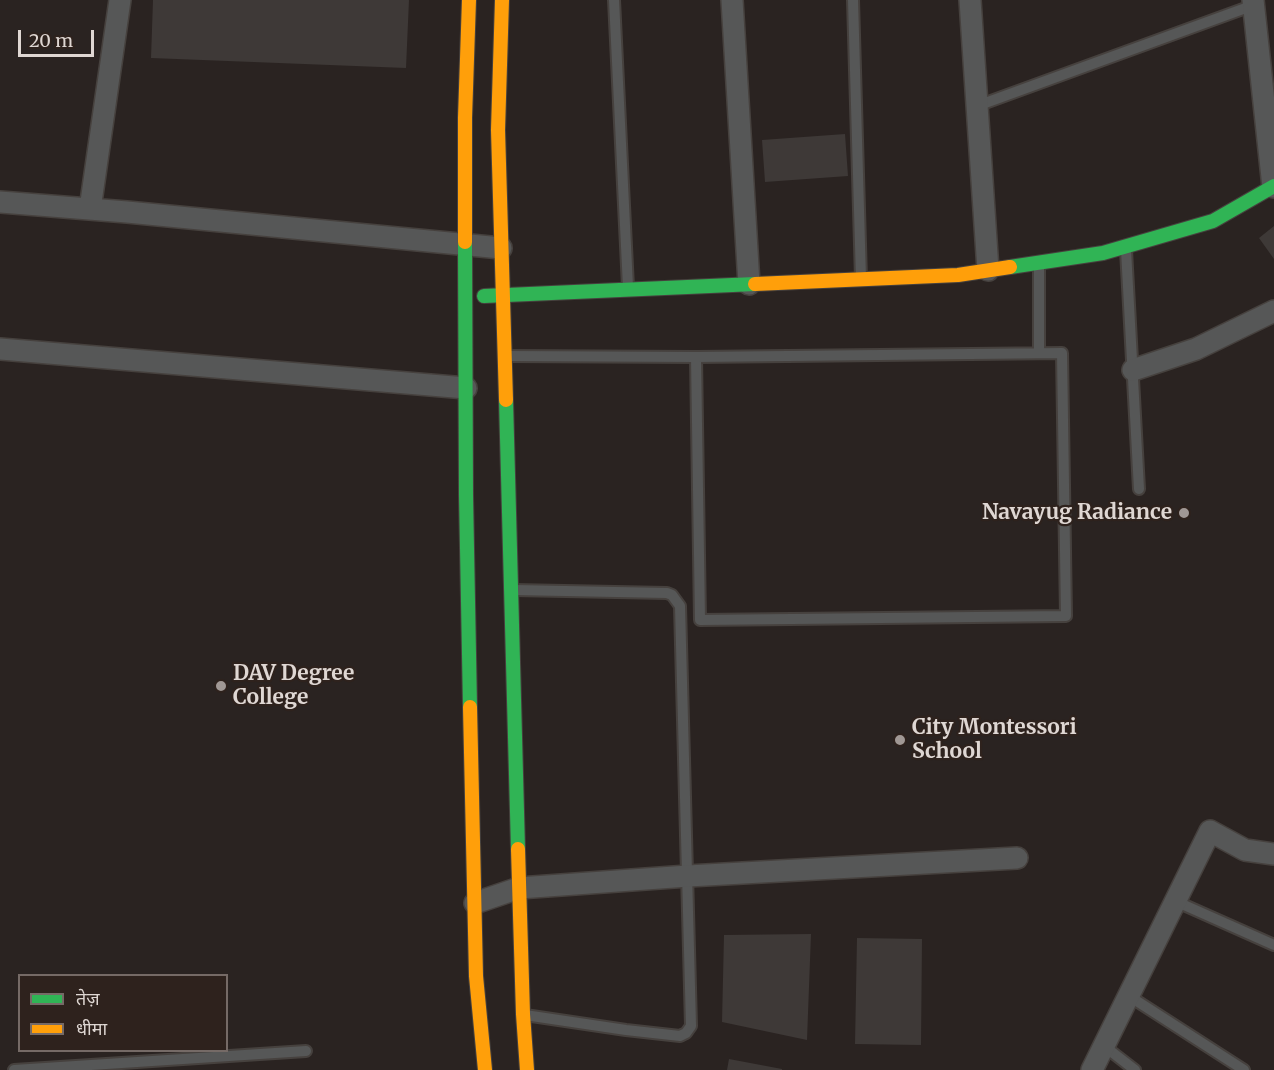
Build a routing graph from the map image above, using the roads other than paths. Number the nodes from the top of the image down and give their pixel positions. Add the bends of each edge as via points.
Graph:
1 (120, 0) edge
2 (469, 0) edge
3 (502, 0) edge
4 (614, 0) edge
5 (732, 0) edge
6 (853, 0) edge
7 (970, 0) edge
8 (1253, 3) edge
9 (977, 106) junction
10 (1274, 186) edge
11 (0, 202) edge
12 (90, 209) junction
13 (465, 245) junction
14 (1126, 246) junction
15 (501, 248) junction
16 (1039, 262) junction
17 (988, 270) junction
18 (861, 279) junction
19 (749, 284) junction
20 (628, 290) junction
21 (502, 295) junction
22 (466, 297) junction
23 (1274, 311) edge
24 (0, 349) edge
25 (1039, 353) junction
26 (504, 356) junction
27 (696, 357) junction
28 (1133, 370) junction
29 (466, 388) junction
30 (1139, 489) dead end
31 (510, 590) junction
32 (1274, 854) edge
33 (1017, 858) dead end
34 (687, 876) junction
35 (519, 888) junction
36 (1175, 902) junction
37 (475, 903) junction
38 (1274, 945) edge
39 (1129, 996) junction
40 (523, 1021) junction
41 (481, 1026) junction
42 (1104, 1046) junction
43 (306, 1051) dead end
44 (499, 1061) dead end
45 (14, 1070) edge
46 (485, 1070) edge
47 (512, 1070) edge
48 (527, 1070) edge
49 (1092, 1070) edge
50 (1135, 1070) edge
51 (1244, 1070) edge

1 - 12 street
2 - 13 main road
3 - 15 main road via 498,130
4 - 20 lane
5 - 19 street
6 - 18 lane
7 - 9 street
8 - 9 lane
8 - 10 street
9 - 17 street
10 - 14 main road via 1213,221
11 - 12 street
12 - 13 street
13 - 15 street
13 - 22 main road
14 - 16 main road
14 - 28 lane
15 - 21 main road
16 - 17 main road
16 - 25 lane
17 - 18 main road
18 - 19 main road
19 - 20 main road
20 - 21 main road
21 - 22 main road
21 - 26 main road
22 - 29 main road
23 - 28 street via 1196,349
24 - 29 street
25 - 27 lane
25 - 27 lane via 1062,353 1066,616 700,620
26 - 27 lane
26 - 31 main road
28 - 30 lane
29 - 37 main road
31 - 34 lane via 667,592 677,600
31 - 35 main road
32 - 36 street via 1245,850 1210,831
33 - 34 street
34 - 35 street
34 - 40 lane via 691,1026 686,1033
35 - 37 street
35 - 40 main road
36 - 38 lane
36 - 39 street
37 - 41 main road
39 - 42 street
39 - 51 lane
40 - 47 main road
40 - 48 main road
41 - 44 main road
41 - 46 main road
42 - 49 street
42 - 50 lane
43 - 45 lane

